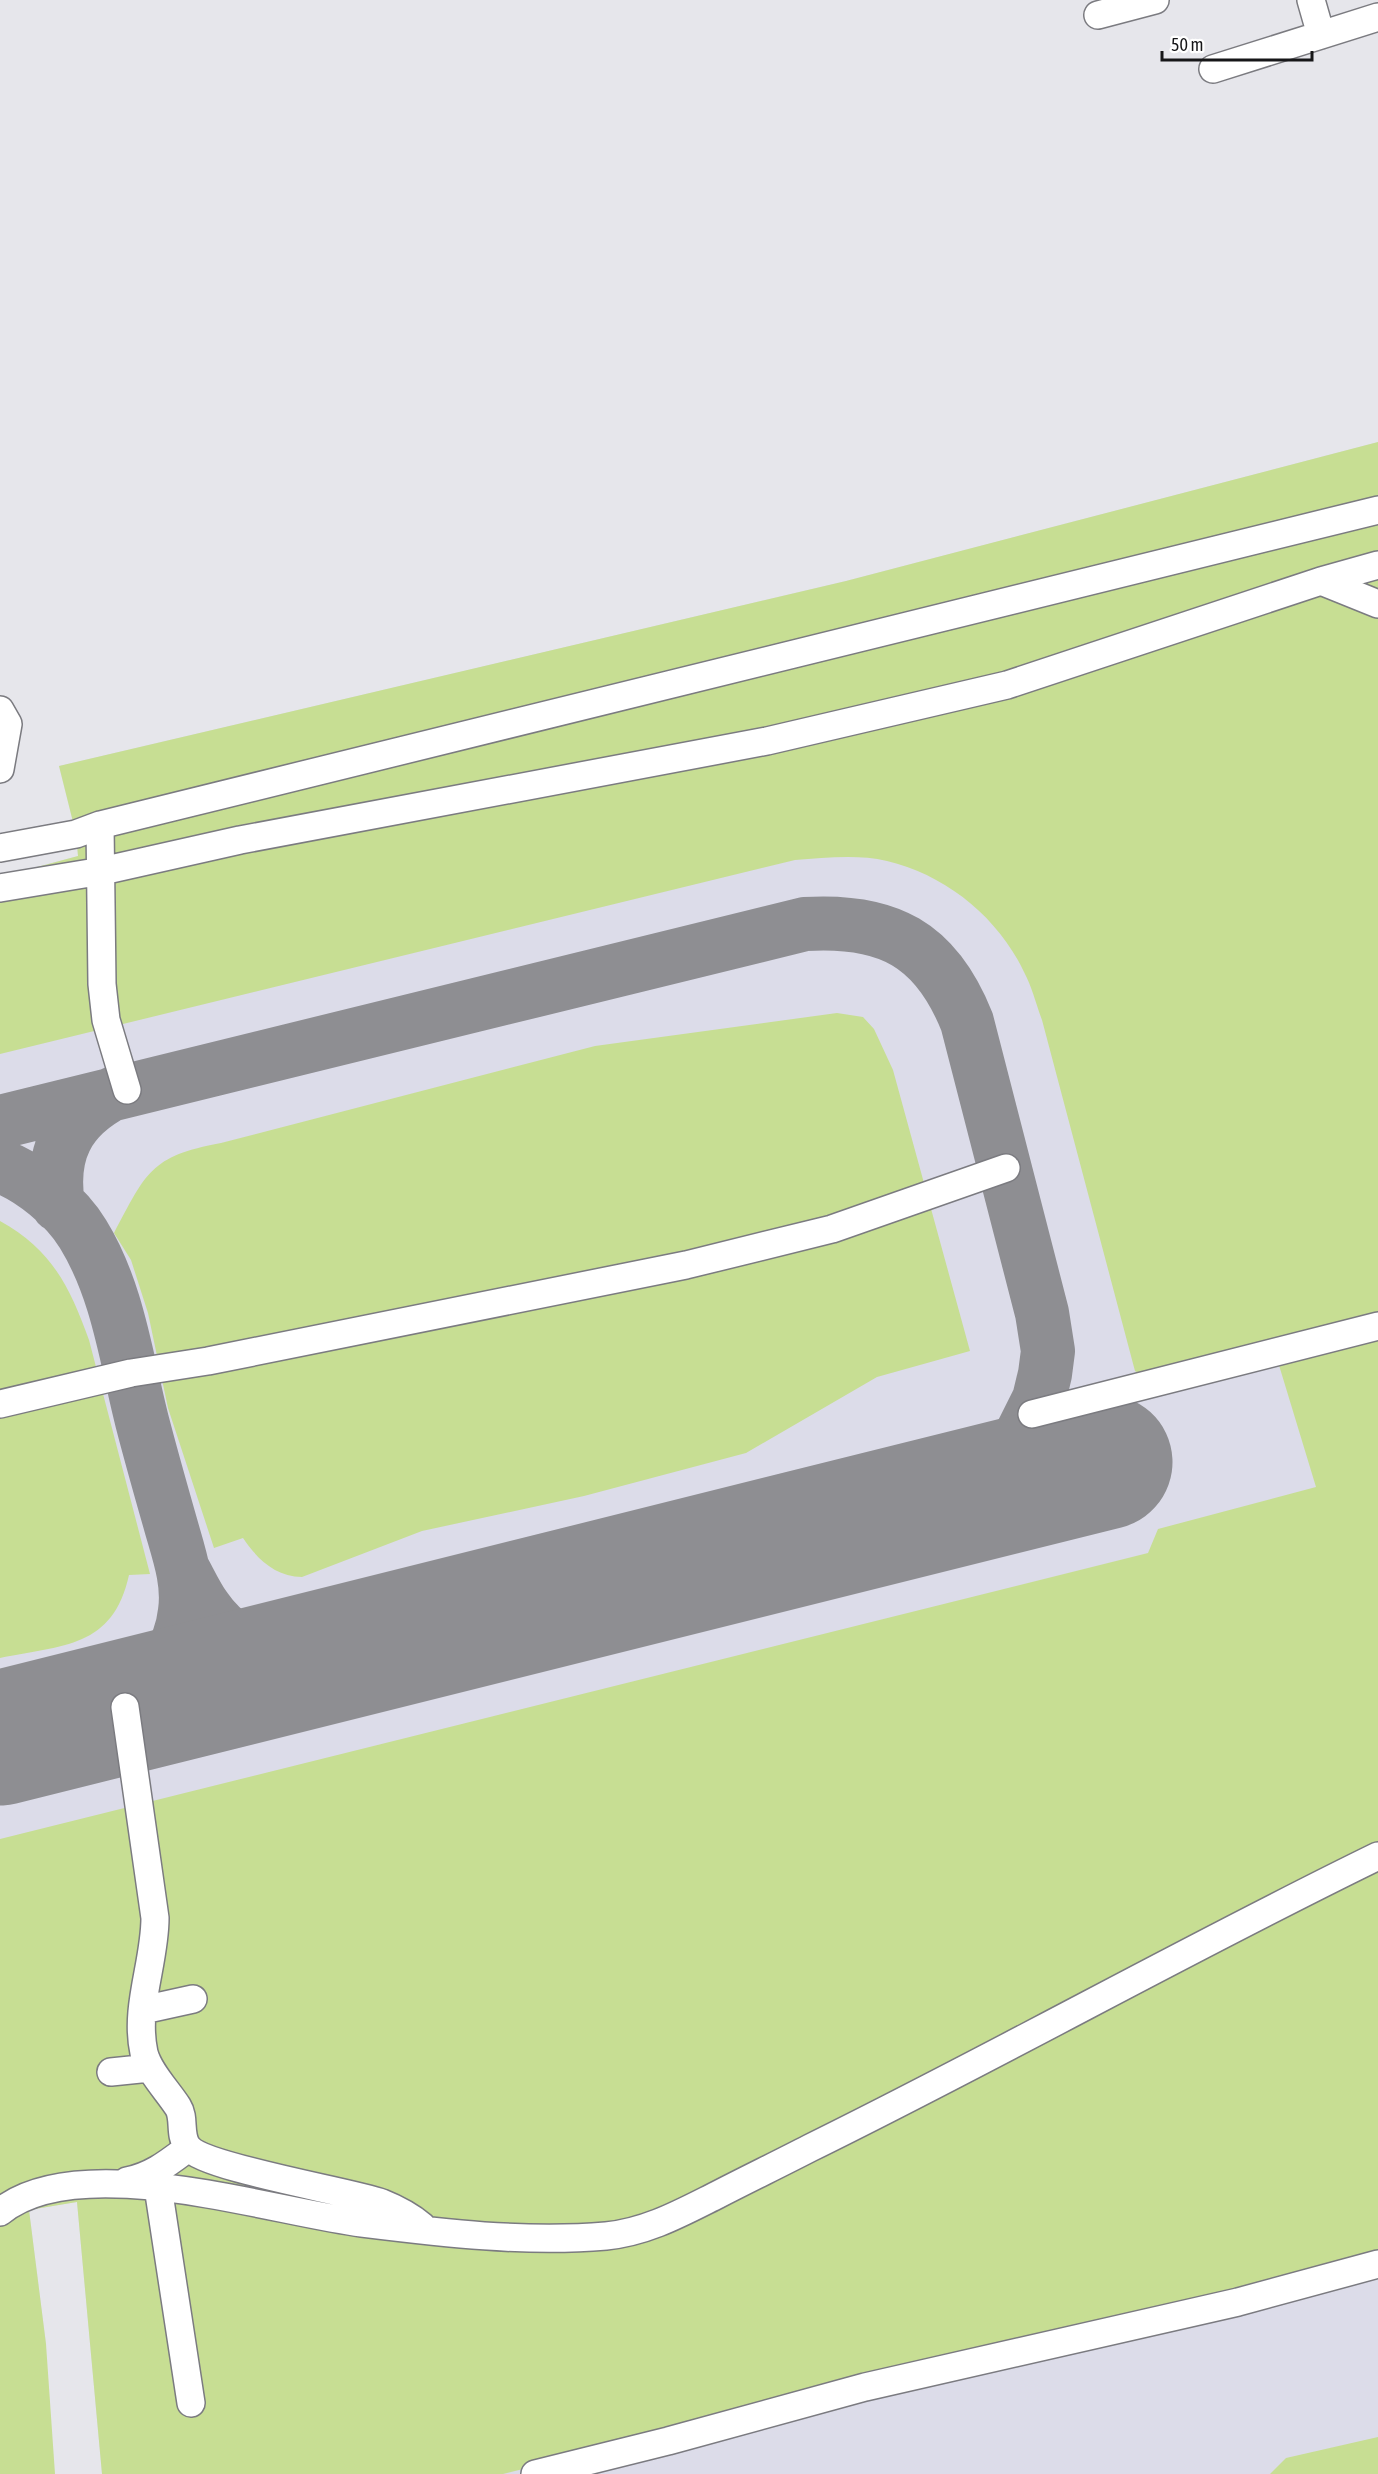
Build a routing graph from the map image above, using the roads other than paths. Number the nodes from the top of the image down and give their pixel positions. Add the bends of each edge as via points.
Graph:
1 (1155, 0) edge
2 (1311, 0) edge
3 (1098, 15) dead end
4 (1378, 17) edge
5 (1321, 35) junction
6 (1212, 69) dead end
7 (1378, 510) edge
8 (1378, 565) edge
9 (1321, 581) junction
10 (1378, 604) edge
11 (0, 710) edge
12 (0, 769) edge
13 (88, 829) junction
14 (0, 848) edge
15 (102, 871) junction
16 (0, 888) edge
17 (127, 1090) dead end
18 (1006, 1168) dead end
19 (1378, 1326) edge
20 (0, 1404) edge
21 (1032, 1414) dead end
22 (125, 1707) dead end
23 (1378, 1856) edge
24 (193, 1999) dead end
25 (135, 2007) junction
26 (150, 2068) junction
27 (111, 2072) dead end
28 (188, 2148) junction
29 (114, 2184) junction
30 (158, 2187) junction
31 (0, 2212) edge
32 (427, 2230) junction
33 (1378, 2264) edge
34 (191, 2403) dead end
35 (535, 2474) edge

1 - 3 street
2 - 5 street
4 - 5 street
5 - 6 street
7 - 13 street
8 - 9 street
9 - 10 street
9 - 15 street via 1007,685 767,741 240,840
11 - 12 street via 8,724
13 - 14 street
13 - 15 street
15 - 16 street
15 - 17 street via 102,984 106,1020
18 - 20 street via 832,1229 686,1265 242,1354 132,1372
19 - 21 street
22 - 25 street via 155,1918 155,1943
23 - 32 street via 856,2126 651,2227 609,2236 512,2238
24 - 25 street
25 - 26 street
26 - 27 street
26 - 28 street via 190,2115 183,2136
28 - 29 street via 143,2178
28 - 32 street via 214,2161 382,2203
29 - 30 street
29 - 31 street via 54,2187 19,2199
30 - 32 street
30 - 34 street
33 - 35 street via 1238,2302 865,2387

